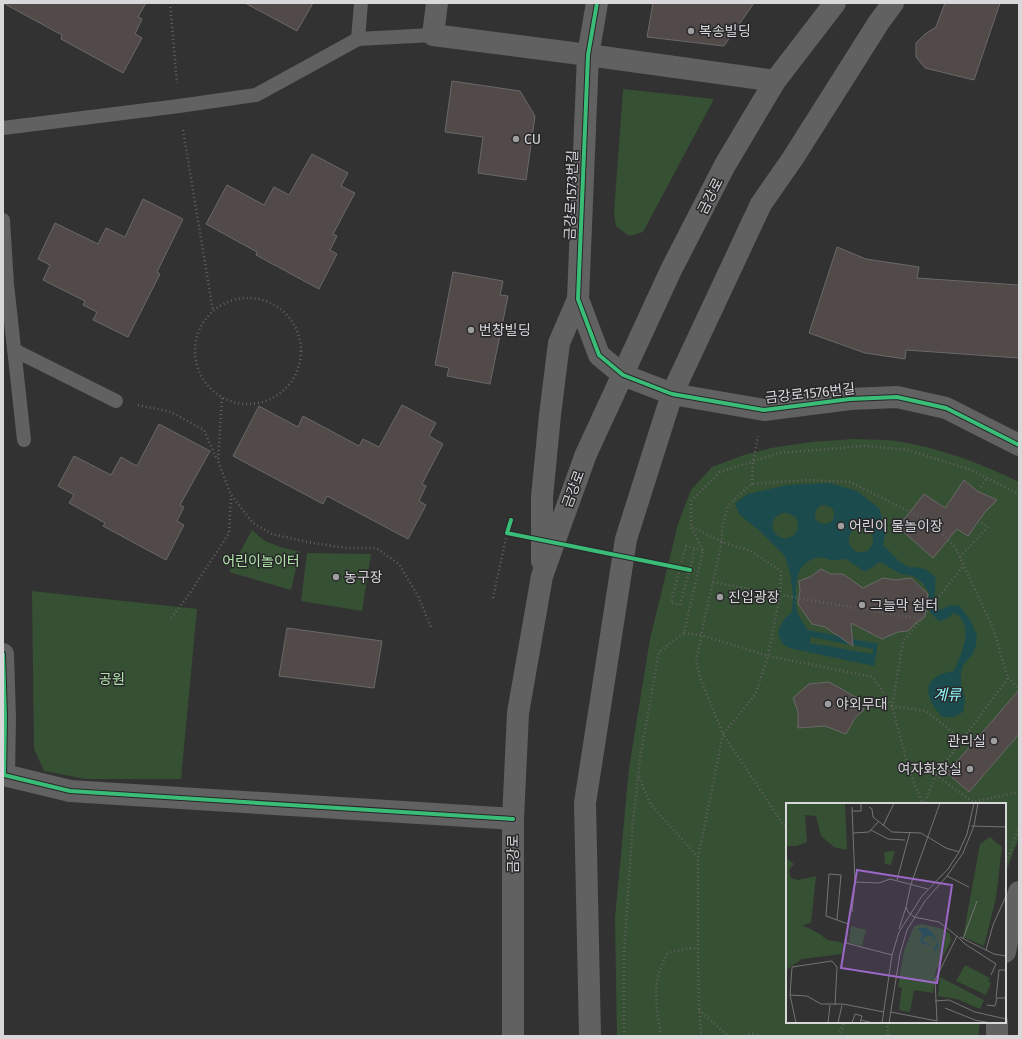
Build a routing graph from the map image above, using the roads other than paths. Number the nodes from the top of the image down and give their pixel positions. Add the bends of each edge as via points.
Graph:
1 (361, 3) edge
2 (437, 3) edge
3 (597, 3) edge
4 (835, 3) edge
5 (893, 3) edge
6 (433, 36) junction
7 (358, 39) junction
8 (588, 55) junction
9 (775, 81) junction
10 (3, 128) edge
11 (3, 220) edge
12 (578, 299) junction
13 (14, 350) junction
14 (623, 375) junction
15 (672, 394) junction
16 (116, 401) road end
17 (24, 440) dead end
18 (1019, 445) edge
19 (542, 576) junction
20 (3, 654) edge
21 (512, 819) junction
22 (1019, 892) edge
23 (1006, 947) edge
24 (997, 1023) edge
25 (513, 1036) edge
26 (590, 1036) edge
27 (997, 1036) edge

1 - 7 lane
2 - 6 main road
3 - 8 main road, 금강로1573번길
4 - 9 main road, 금강로
5 - 15 main road via 761,204
6 - 7 lane
6 - 8 main road
7 - 10 lane via 256,95
8 - 9 main road
8 - 12 main road, 금강로1573번길
9 - 14 main road, 금강로 via 722,172 671,270
11 - 13 lane
12 - 14 main road, 금강로1573번길 via 599,355
12 - 19 main road via 559,343 542,497
13 - 16 lane
13 - 17 lane
14 - 15 main road, 금강로1576번길
14 - 19 main road, 금강로 via 586,454
15 - 18 main road, 금강로1576번길 via 764,410 850,399 897,397 946,408
15 - 26 main road via 626,539 585,803
19 - 21 main road, 금강로 via 518,713
20 - 21 main road via 4,775 70,791
21 - 25 main road, 금강로
22 - 23 main road
24 - 27 main road

